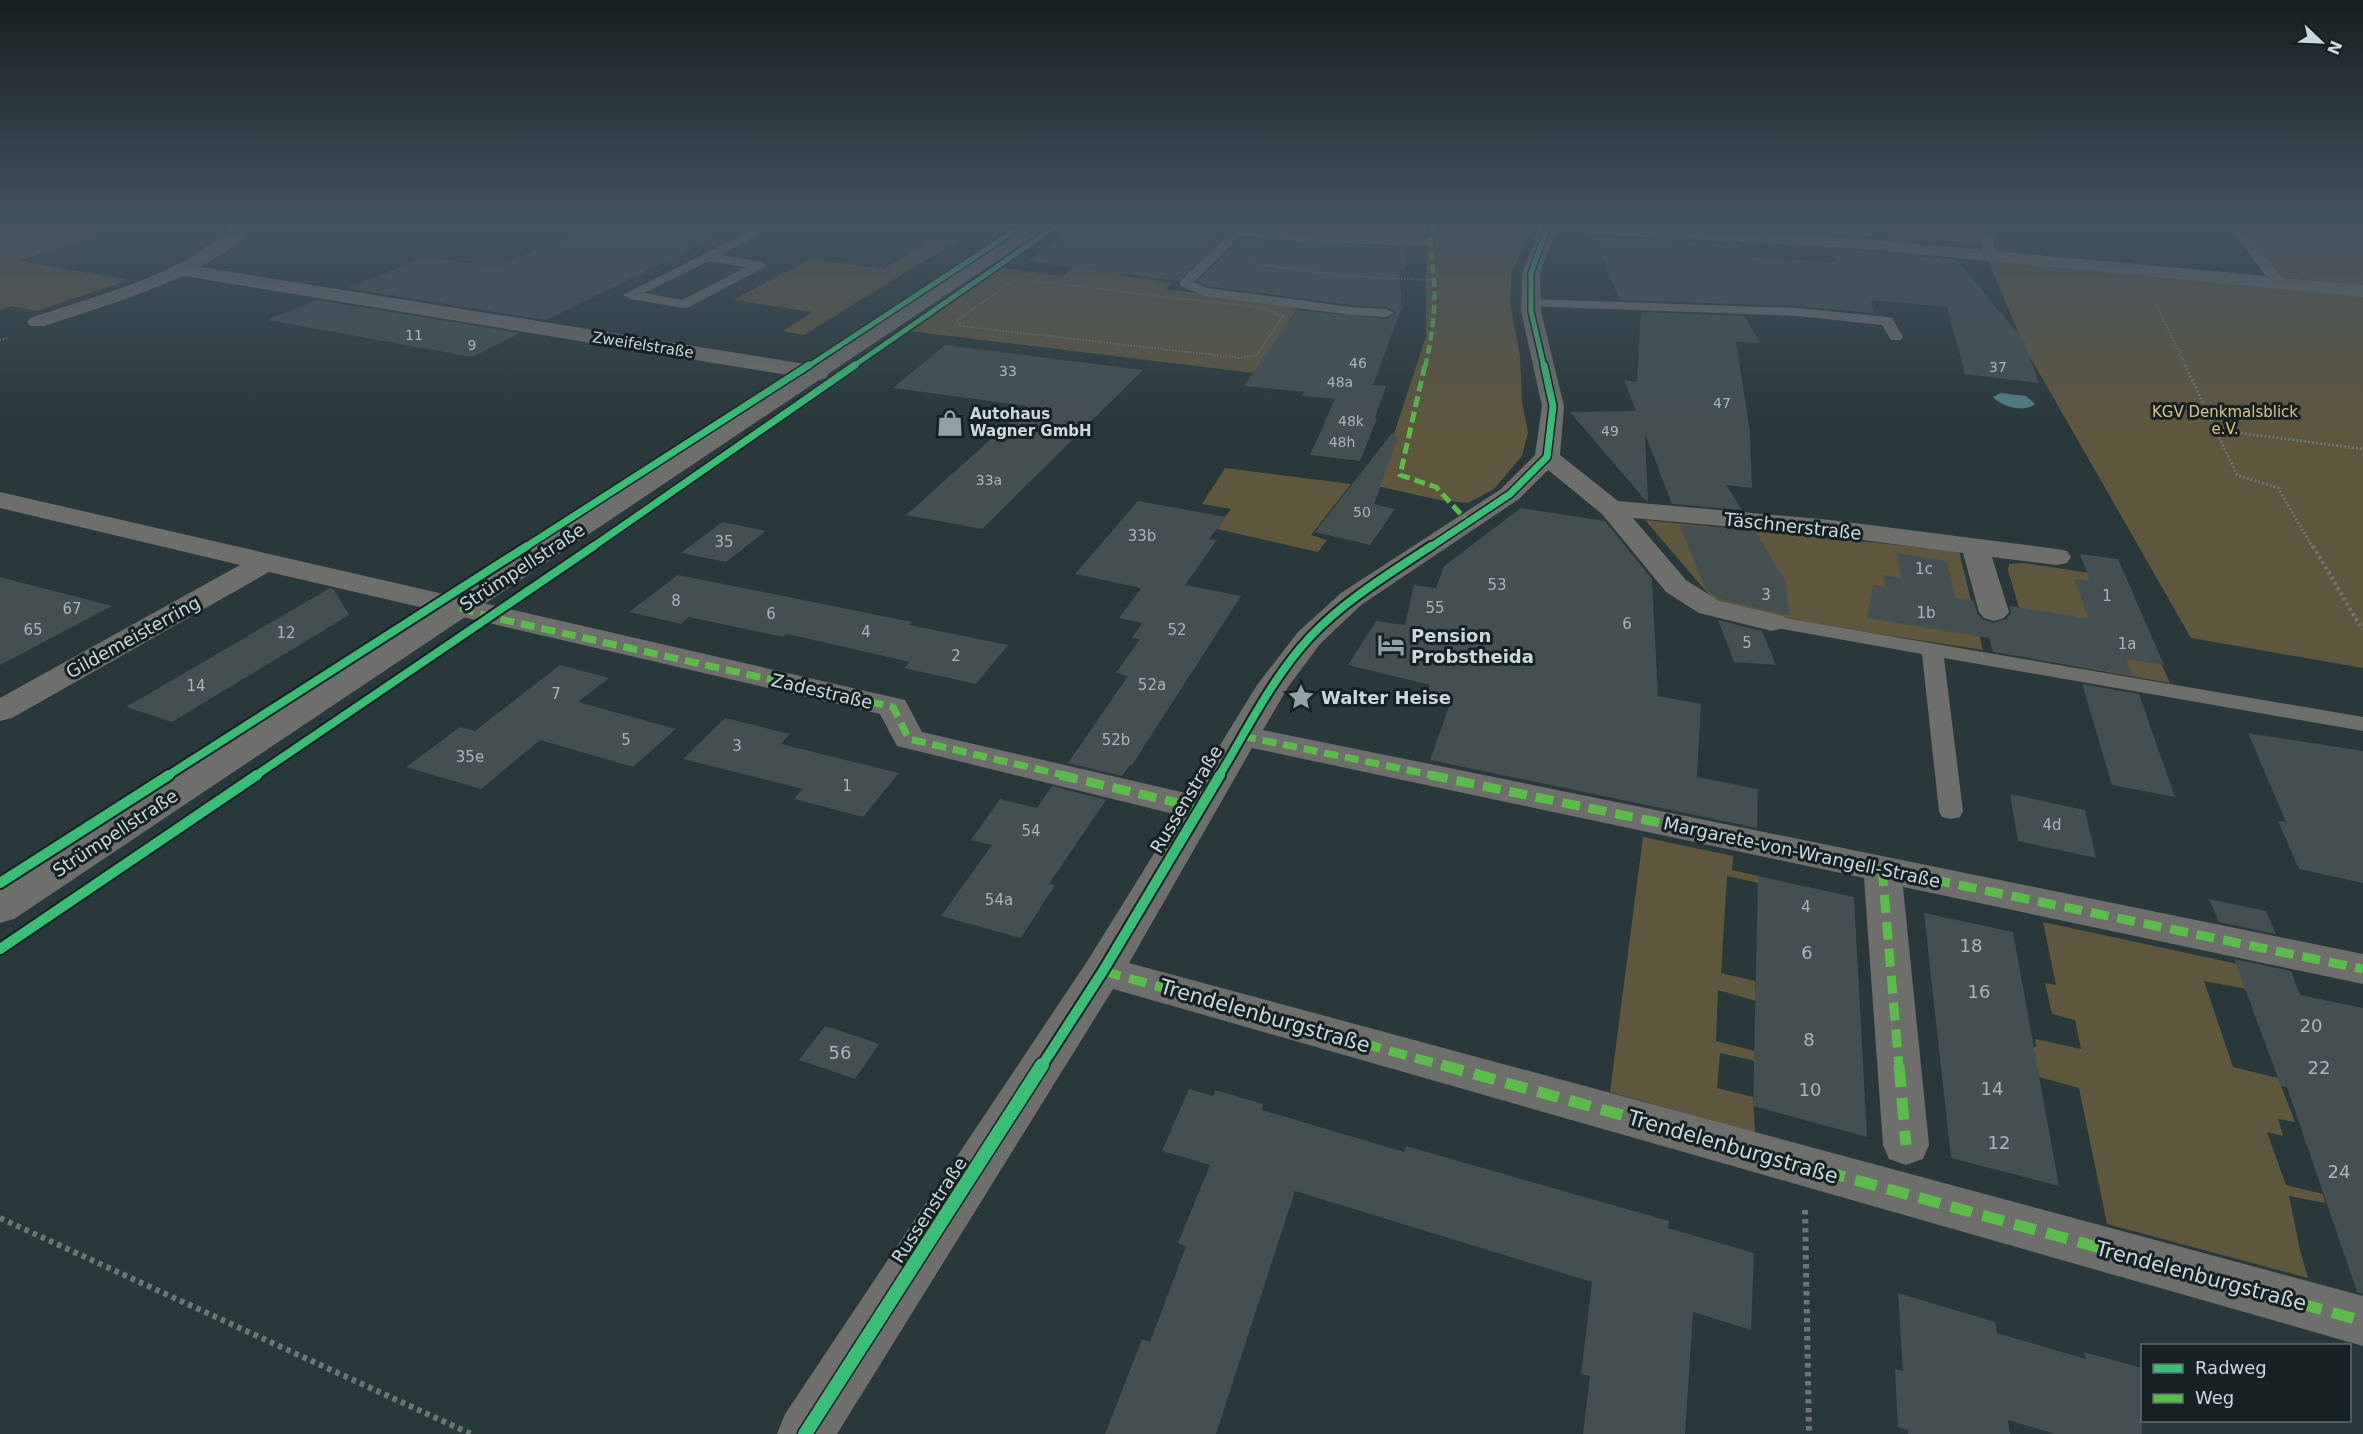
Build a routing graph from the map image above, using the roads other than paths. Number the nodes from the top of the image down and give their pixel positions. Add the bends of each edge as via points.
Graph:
1 (124, 291) edge
2 (312, 291) edge
3 (638, 291) edge
4 (709, 291) edge
5 (942, 291) edge
6 (1202, 291) edge
7 (1531, 291) edge
8 (1531, 303) junction
9 (1388, 313) dead end
10 (37, 322) dead end
11 (1896, 338) dead end
12 (818, 373) junction
13 (1547, 458) junction
14 (0, 500) edge
15 (1611, 508) junction
16 (1975, 548) junction
17 (2057, 557) dead end
18 (266, 563) junction
19 (460, 608) junction
20 (1994, 612) dead end
21 (1772, 622) joint
22 (1932, 650) junction
23 (0, 711) edge
24 (2363, 724) edge
25 (1242, 736) junction
26 (1199, 808) junction
27 (1950, 811) dead end
28 (1882, 868) junction
29 (0, 909) edge
30 (2363, 969) edge
31 (1103, 971) junction
32 (1906, 1145) dead end
33 (2363, 1321) edge
34 (805, 1434) edge

1 - 10 street
2 - 12 street, Zweifelstraße
3 - 4 lane via 630,295 684,304
5 - 12 street, Strümpellstraße
6 - 9 lane
7 - 8 street
8 - 11 lane via 1798,312 1887,321
8 - 13 street via 1552,406
12 - 19 street, Strümpellstraße
13 - 15 street
13 - 25 street, Russenstraße via 1510,494 1351,599 1309,638 1273,685
14 - 18 street
15 - 16 street, Täschnerstraße via 1831,528
15 - 21 street via 1676,586 1709,607
16 - 17 street, Täschnerstraße
16 - 20 street
18 - 19 street
18 - 23 street, Gildemeisterring
19 - 26 street, Zadestraße via 893,707 909,739
19 - 29 street, Strümpellstraße
21 - 22 lane
22 - 24 lane
22 - 27 lane
25 - 26 street, Russenstraße
25 - 28 street, Margarete-von-Wrangell-Straße
26 - 31 street, Russenstraße
28 - 30 street, Margarete-von-Wrangell-Straße
28 - 32 street
31 - 33 street, Trendelenburgstraße
31 - 34 street, Russenstraße

